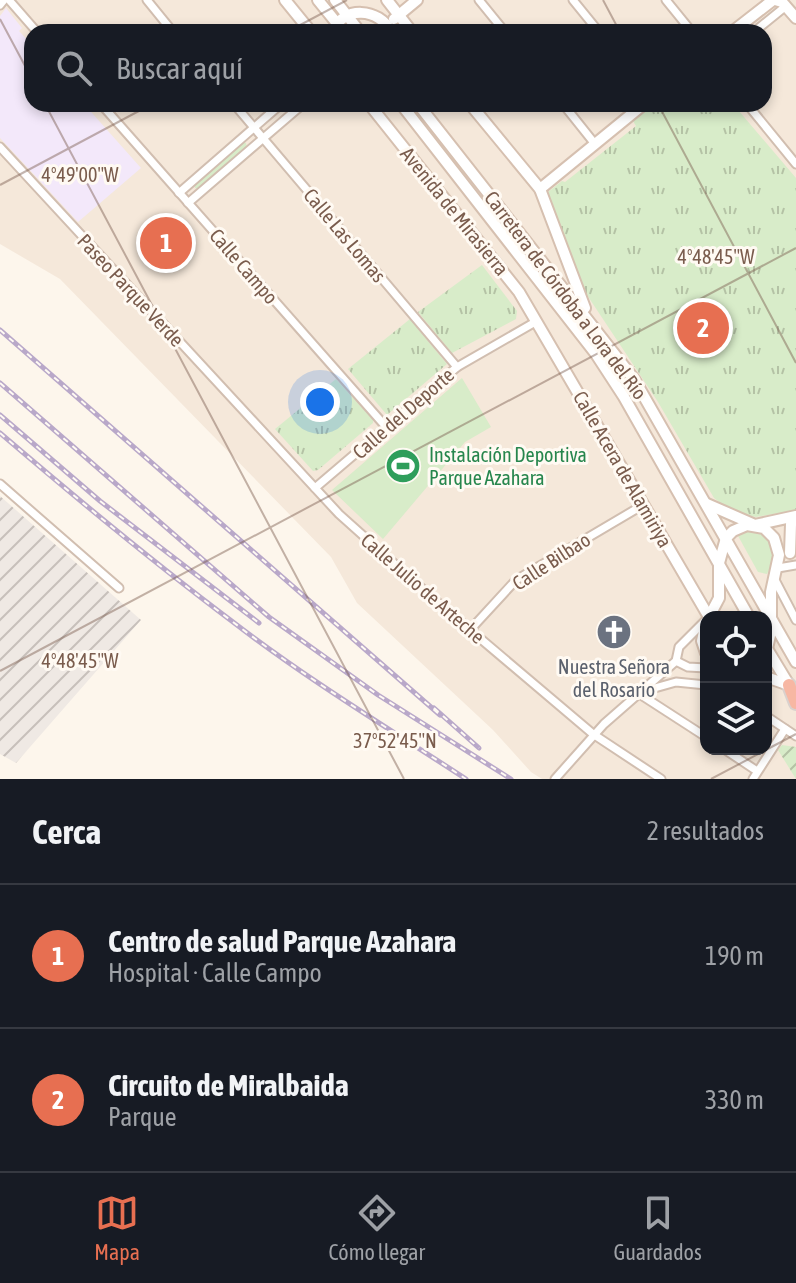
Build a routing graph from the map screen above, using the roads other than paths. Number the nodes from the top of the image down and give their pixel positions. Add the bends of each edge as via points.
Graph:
1 (147, 0) edge
2 (285, 0) edge
3 (318, 0) edge
4 (335, 0) edge
5 (387, 0) edge
6 (417, 0) edge
7 (479, 0) edge
8 (573, 0) edge
9 (666, 0) edge
10 (4, 2) edge
11 (772, 2) edge
12 (347, 14) junction
13 (398, 15) junction
14 (796, 18) edge
15 (28, 24) edge
16 (166, 24) edge
17 (304, 24) edge
18 (333, 24) edge
19 (338, 24) edge
20 (354, 24) edge
21 (385, 24) edge
22 (392, 24) edge
23 (405, 24) edge
24 (498, 24) edge
25 (592, 24) edge
26 (686, 24) edge
27 (743, 24) edge
28 (759, 24) edge
29 (108, 112) edge
30 (241, 112) edge
31 (272, 112) edge
32 (294, 112) edge
33 (375, 112) edge
34 (407, 112) edge
35 (424, 112) edge
36 (477, 112) edge
37 (569, 112) edge
38 (634, 112) edge
39 (754, 112) edge
40 (254, 128) junction
41 (263, 139) junction
42 (595, 144) junction
43 (0, 147) edge
44 (796, 164) edge
45 (540, 189) junction
46 (179, 193) junction
47 (188, 203) junction
48 (589, 320) junction
49 (537, 321) junction
50 (457, 367) junction
51 (387, 428) junction
52 (263, 432) joint
53 (0, 484) edge
54 (315, 488) junction
55 (706, 503) junction
56 (643, 505) junction
57 (795, 524) edge
58 (755, 525) junction
59 (726, 538) junction
60 (793, 550) edge
61 (719, 563) junction
62 (796, 565) edge
63 (776, 573) junction
64 (119, 588) dead end
65 (704, 611) edge
66 (712, 611) edge
67 (746, 611) edge
68 (767, 611) edge
69 (772, 611) edge
70 (772, 620) edge
71 (796, 620) edge
72 (700, 626) edge
73 (470, 630) junction
74 (772, 658) edge
75 (676, 661) junction
76 (796, 662) edge
77 (700, 668) edge
78 (772, 679) edge
79 (700, 684) edge
80 (789, 685) junction
81 (638, 693) junction
82 (796, 703) edge
83 (772, 720) edge
84 (785, 729) junction
85 (700, 733) edge
86 (593, 734) junction
87 (796, 736) edge
88 (733, 755) edge
89 (757, 771) junction
90 (555, 779) edge
91 (661, 779) edge
92 (753, 779) edge

1 - 16 street
2 - 17 street
3 - 18 street
4 - 12 street
5 - 13 street
6 - 13 street
7 - 24 street
8 - 25 street
9 - 26 street
10 - 15 street
11 - 14 street
11 - 27 street
11 - 28 street
12 - 19 street
12 - 20 street
12 - 21 street via 377,16
13 - 22 street
13 - 23 street
29 - 46 street, Calle Campo
30 - 40 street, Calle Las Lomas
31 - 40 street
32 - 41 street
33 - 49 street, Avenida de Mirasierra
34 - 61 street, Carretera de Córdoba a Lora del Río via 596,354
35 - 48 street, Carretera de Córdoba a Lora del Río
36 - 45 street
37 - 42 street
38 - 42 street
39 - 44 street
40 - 41 street, Calle Las Lomas
40 - 46 street
41 - 47 street
41 - 50 street, Calle Las Lomas
42 - 45 street
43 - 52 street, Paseo Parque Verde
45 - 48 street
46 - 47 street, Calle Campo
47 - 51 street, Calle Campo
48 - 55 street, Carretera de Córdoba a Lora del Río via 639,388
49 - 50 street, Calle del Deporte
49 - 56 street, Calle Acera de Alamiriya
50 - 51 street, Calle del Deporte
51 - 54 street, Calle del Deporte
52 - 54 street, Calle Julio de Arteche
53 - 64 street
54 - 73 street, Calle Julio de Arteche
55 - 58 street
55 - 59 street, Carretera de Córdoba a Lora del Río
56 - 65 street, Calle Acera de Alamiriya
56 - 73 street, Calle Bilbao via 516,580
57 - 58 street
57 - 60 street
58 - 59 street via 738,528
58 - 63 street via 774,538 779,550
59 - 61 street
59 - 68 street, Carretera de Córdoba a Lora del Río
60 - 62 street
60 - 63 street
61 - 66 street via 719,598
61 - 67 street, Carretera de Córdoba a Lora del Río
62 - 63 street
63 - 69 street
63 - 71 street
70 - 76 street, Carretera de Córdoba a Lora del Río
72 - 75 street via 679,647
73 - 86 street, Calle Julio de Arteche
74 - 80 street
75 - 77 street
75 - 81 street
78 - 80 street
79 - 81 street via 676,682
80 - 82 highway
81 - 85 street
81 - 86 street
83 - 84 street
84 - 87 street
84 - 89 street
86 - 90 street
86 - 91 street, Calle Julio de Arteche
88 - 89 street
89 - 92 street

